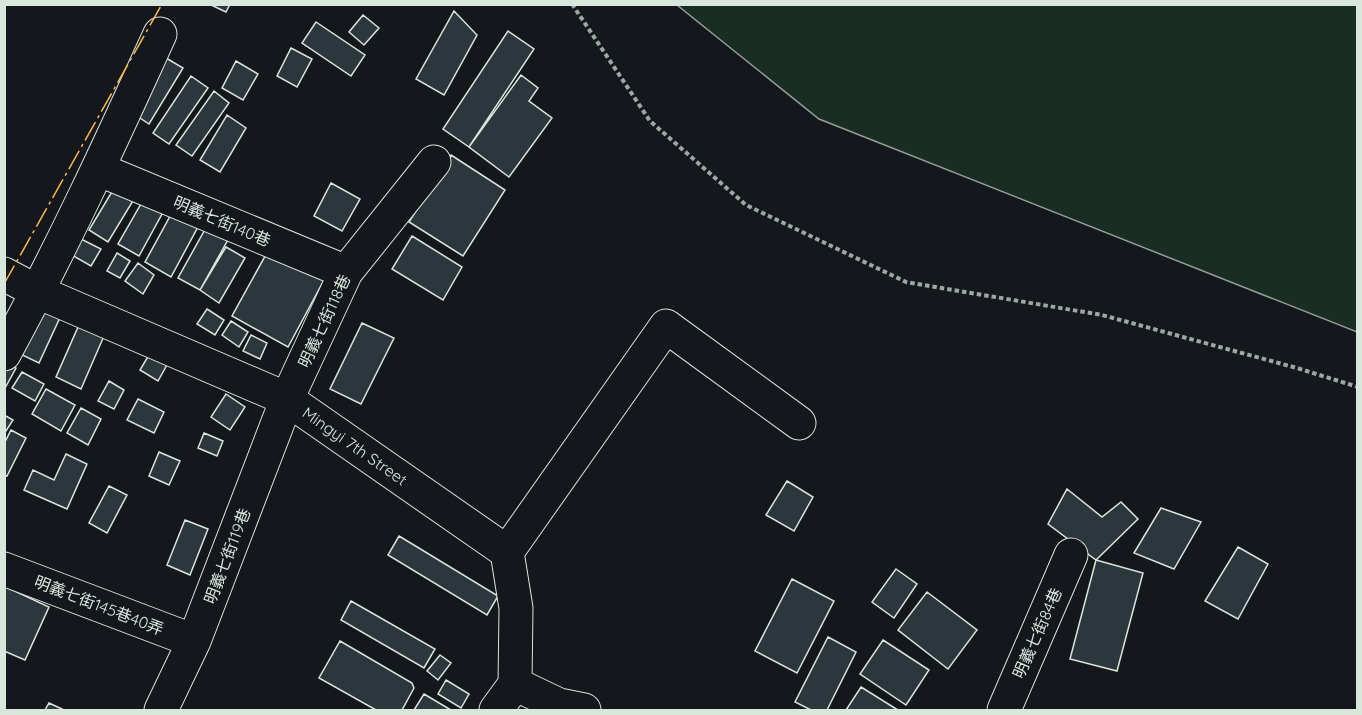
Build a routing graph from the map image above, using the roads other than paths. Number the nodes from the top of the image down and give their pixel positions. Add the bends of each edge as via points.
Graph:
1 (160, 34) dead end
2 (434, 162) dead end
3 (98, 169) junction
4 (346, 272) junction
5 (4, 274) edge
6 (38, 292) junction
7 (4, 354) edge
8 (287, 399) junction
9 (799, 423) dead end
10 (507, 552) junction
11 (1071, 555) dead end
12 (4, 569) edge
13 (194, 640) junction
14 (514, 684) junction
15 (161, 711) edge
16 (496, 711) edge
17 (584, 711) edge
18 (1004, 711) edge

1 - 3 street
2 - 4 street, 明義七街118巷
3 - 4 street, 明義七街140巷
3 - 6 street
4 - 8 street, 明義七街118巷
5 - 6 street, Mingyi 7th Street
6 - 7 street
6 - 8 street, Mingyi 7th Street
8 - 10 street, Mingyi 7th Street
8 - 13 street, 明義七街119巷
9 - 10 street via 666,326
10 - 14 street via 516,608
11 - 18 street, 明義七街84巷
12 - 13 street, 明義七街145巷40弄
13 - 15 street, 明義七街119巷
14 - 16 street
14 - 17 street via 559,705

